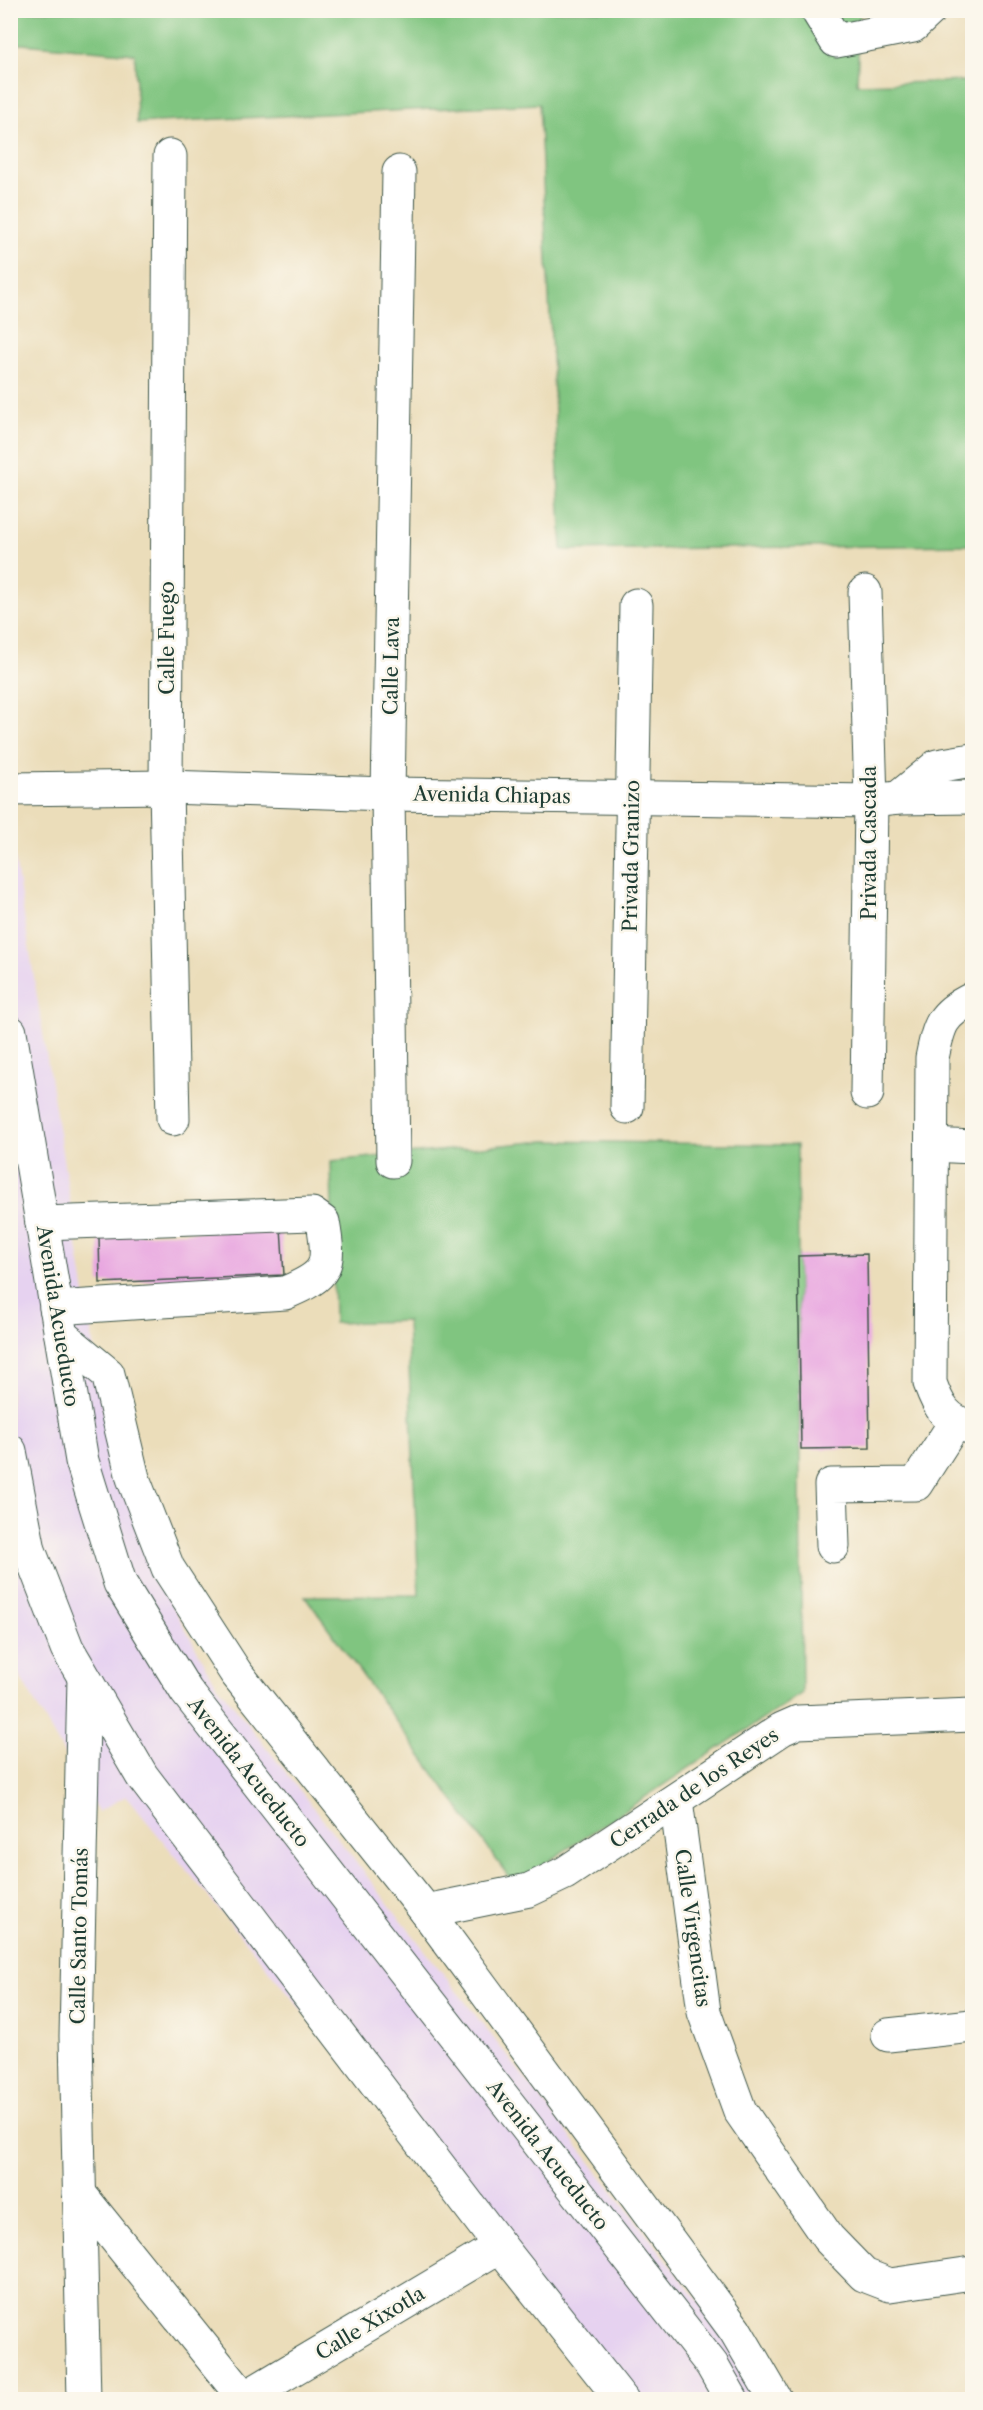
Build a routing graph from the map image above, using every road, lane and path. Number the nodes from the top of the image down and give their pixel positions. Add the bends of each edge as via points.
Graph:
1 (817, 10) edge
2 (930, 10) edge
3 (170, 156) dead end
4 (399, 172) dead end
5 (864, 592) dead end
6 (636, 605) dead end
7 (972, 760) edge
8 (166, 787) junction
9 (10, 789) edge
10 (388, 794) junction
11 (972, 797) edge
12 (631, 798) junction
13 (884, 799) junction
14 (972, 999) edge
15 (10, 1032) edge
16 (867, 1093) dead end
17 (627, 1107) dead end
18 (173, 1119) dead end
19 (932, 1145) junction
20 (972, 1148) edge
21 (393, 1161) dead end
22 (42, 1223) junction
23 (59, 1322) junction
24 (964, 1425) edge
25 (10, 1451) edge
26 (833, 1546) dead end
27 (84, 1678) junction
28 (972, 1715) edge
29 (676, 1800) junction
30 (426, 1911) junction
31 (972, 2026) edge
32 (888, 2035) dead end
33 (79, 2193) junction
34 (500, 2246) junction
35 (972, 2273) edge
36 (242, 2399) edge
37 (84, 2400) edge
38 (622, 2400) edge
39 (732, 2400) edge
40 (776, 2400) edge

1 - 2 street via 836,40 913,26
3 - 8 street, Calle Fuego
4 - 10 street, Calle Lava
5 - 13 street, Privada Cascada
6 - 12 street, Privada Granizo
7 - 13 street via 937,766
8 - 9 street, Avenida Chiapas
8 - 10 street, Avenida Chiapas
8 - 18 street, Calle Fuego
10 - 12 street, Avenida Chiapas
10 - 21 street, Calle Lava
11 - 13 street, Avenida Chiapas
12 - 13 street, Avenida Chiapas
12 - 17 street, Privada Granizo
13 - 16 street, Privada Cascada
14 - 19 street via 952,1009 938,1030 932,1058
15 - 22 street, Avenida Acueducto
19 - 20 street
19 - 24 street via 930,1383 938,1404
22 - 23 street, Avenida Acueducto
22 - 23 street via 312,1214 323,1222 327,1243 327,1263 312,1281 285,1293
23 - 30 street via 108,1374 133,1478 168,1568 236,1673
23 - 39 street, Avenida Acueducto via 82,1461 120,1582 186,1691 712,2365
24 - 26 street via 916,1484 831,1485
25 - 27 street via 29,1550
27 - 33 street, Calle Santo Tomás via 76,2036
27 - 34 street via 142,1776
28 - 29 street, Cerrada de los Reyes via 798,1722
29 - 30 street, Cerrada de los Reyes via 565,1873 529,1890
29 - 35 street, Calle Virgencitas via 704,2012 740,2111 828,2238 864,2275 890,2285
30 - 40 street via 735,2330
31 - 32 street
33 - 36 street
33 - 37 street, Calle Santo Tomás
34 - 36 street, Calle Xixotla
34 - 38 street

